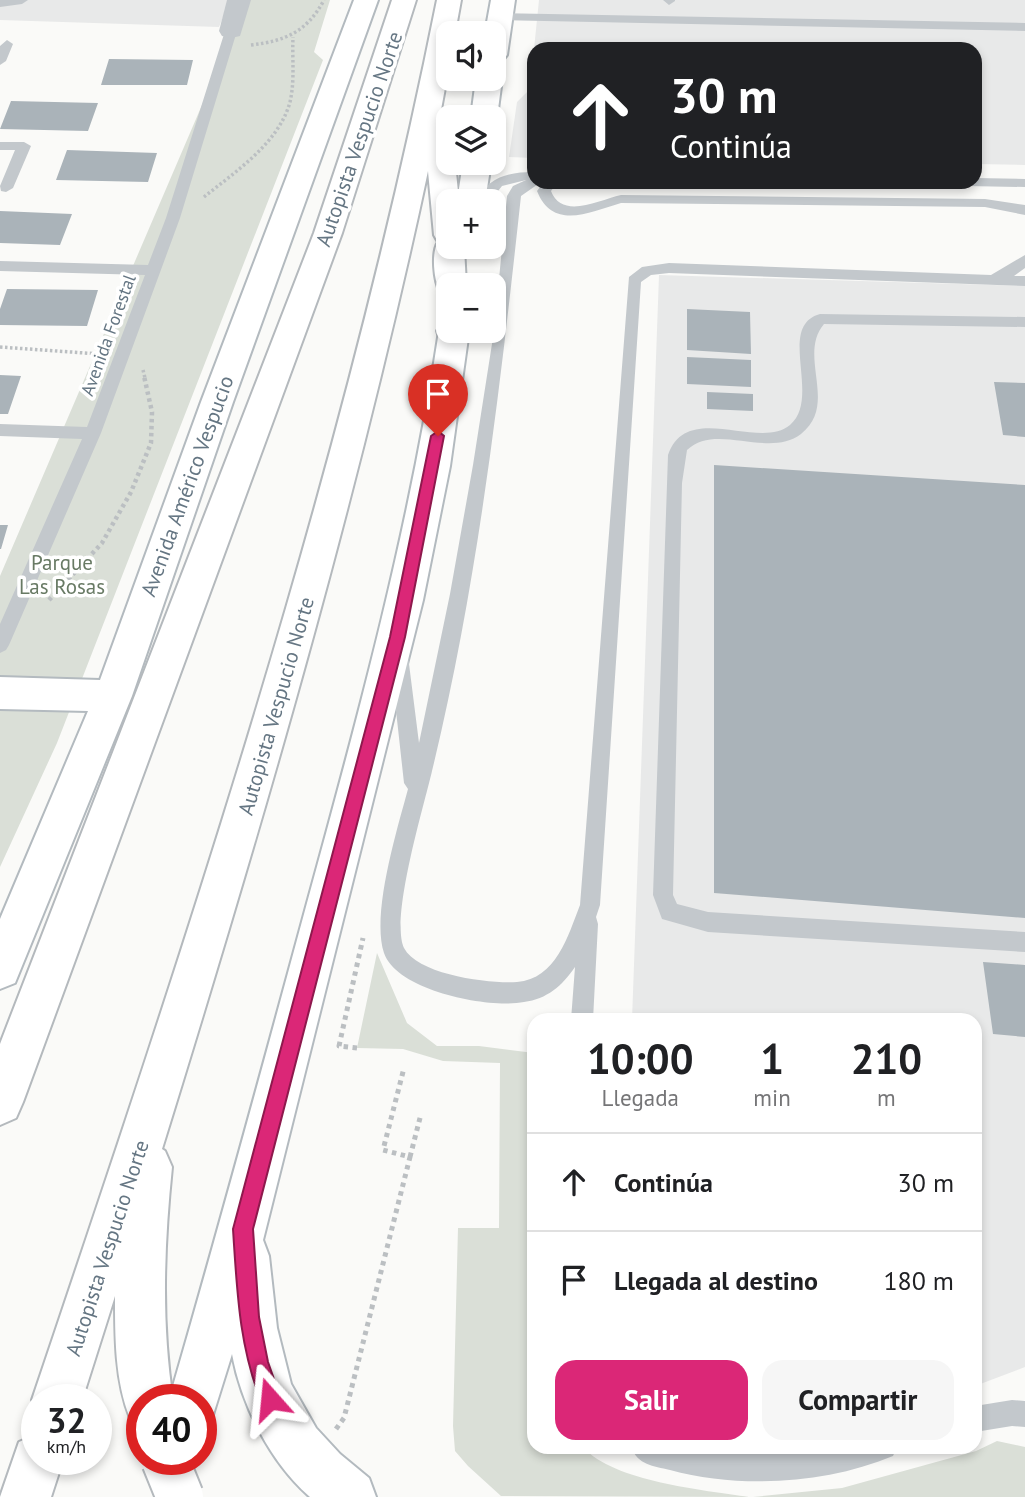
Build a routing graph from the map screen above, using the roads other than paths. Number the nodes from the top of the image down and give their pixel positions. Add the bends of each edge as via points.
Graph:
1 (22, 0) edge
2 (239, 0) edge
3 (366, 0) edge
4 (404, 0) edge
5 (449, 0) edge
6 (0, 3) edge
7 (502, 9) edge
8 (1025, 27) edge
9 (228, 39) joint
10 (8, 44) dead end
11 (0, 61) edge
12 (434, 83) junction
13 (0, 146) edge
14 (527, 177) edge
15 (982, 182) edge
16 (1025, 183) edge
17 (527, 185) edge
18 (982, 187) edge
19 (6, 188) dead end
20 (444, 189) edge
21 (490, 189) edge
22 (546, 189) edge
23 (1025, 260) edge
24 (0, 266) edge
25 (153, 270) junction
26 (992, 280) junction
27 (1025, 281) edge
28 (1025, 322) edge
29 (452, 343) edge
30 (0, 430) edge
31 (93, 433) junction
32 (397, 637) junction
33 (0, 645) edge
34 (0, 693) edge
35 (113, 695) junction
36 (416, 798) junction
37 (590, 905) junction
38 (1025, 942) edge
39 (0, 969) edge
40 (582, 1013) edge
41 (162, 1082) junction
42 (0, 1102) edge
43 (243, 1229) junction
44 (62, 1384) edge
45 (145, 1384) edge
46 (199, 1384) edge
47 (1025, 1415) edge
48 (982, 1418) edge
49 (661, 1454) edge
50 (860, 1454) edge
51 (32, 1475) edge
52 (171, 1475) edge
53 (173, 1475) edge
54 (25, 1497) edge
55 (166, 1497) edge
56 (180, 1497) edge
57 (350, 1497) edge

1 - 6 lane
2 - 9 street
3 - 35 main road, Avenida Américo Vespucio
4 - 42 main road, Autopista Vespucio Norte via 328,233
5 - 12 main road, Autopista Vespucio Norte
7 - 8 lane
9 - 25 lane, Avenida Forestal
10 - 11 lane
12 - 20 main road
12 - 41 main road, Autopista Vespucio Norte via 371,357 293,652
13 - 19 lane via 24,146
14 - 21 lane via 506,179
15 - 16 lane
17 - 36 lane via 514,196 472,525
18 - 22 lane via 1025,210 985,203 621,199 569,212 545,200
23 - 26 lane
24 - 25 lane
25 - 31 lane, Avenida Forestal
26 - 27 lane
26 - 37 lane via 669,268 648,270 634,280
28 - 38 lane via 820,319 806,337 811,407 792,432 774,437 709,435 681,443 674,483 663,895 669,912 709,922
29 - 32 main road via 430,479
30 - 31 lane
31 - 33 lane, Avenida Forestal
32 - 36 lane
32 - 43 main road
34 - 35 main road
35 - 39 main road, Avenida Américo Vespucio
36 - 37 lane via 391,922 393,949 404,966 430,979 507,995 532,991 554,979 567,963
37 - 40 lane
41 - 44 main road, Autopista Vespucio Norte
41 - 45 main road via 141,1261 140,1355
43 - 46 main road
43 - 57 main road via 248,1317 270,1399 287,1433 311,1463
47 - 48 lane
49 - 50 lane via 701,1464 776,1468
51 - 54 main road
52 - 56 main road, bridge
53 - 55 main road

